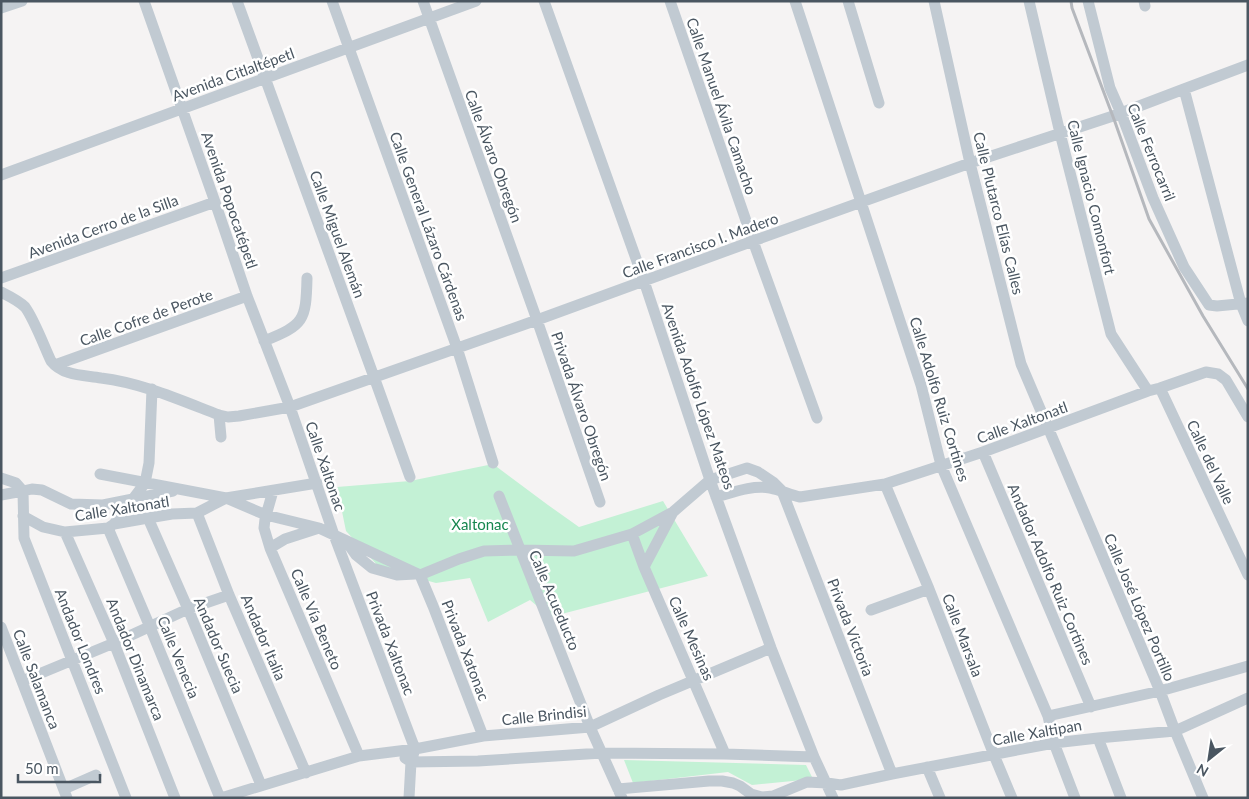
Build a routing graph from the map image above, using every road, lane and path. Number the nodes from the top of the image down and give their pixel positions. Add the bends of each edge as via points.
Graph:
1 (22, 1) edge
2 (144, 1) edge
3 (237, 1) edge
4 (332, 1) edge
5 (422, 1) edge
6 (476, 1) edge
7 (544, 1) edge
8 (670, 1) edge
9 (795, 1) edge
10 (848, 1) edge
11 (934, 1) edge
12 (1029, 1) edge
13 (1088, 1) edge
14 (1, 8) edge
15 (428, 18) junction
16 (349, 47) junction
17 (1248, 65) edge
18 (265, 78) junction
19 (1184, 89) junction
20 (879, 103) dead end
21 (182, 108) junction
22 (1121, 113) junction
23 (1060, 133) junction
24 (970, 163) junction
25 (1, 175) edge
26 (215, 202) junction
27 (860, 202) junction
28 (753, 241) junction
29 (1, 278) edge
30 (307, 278) dead end
31 (644, 282) junction
32 (1, 292) edge
33 (247, 296) junction
34 (1244, 303) edge
35 (537, 320) junction
36 (1248, 321) edge
37 (264, 341) junction
38 (457, 348) junction
39 (55, 366) junction
40 (374, 377) junction
41 (1160, 388) junction
42 (152, 389) junction
43 (1148, 391) junction
44 (290, 407) junction
45 (219, 415) junction
46 (1248, 417) edge
47 (817, 418) dead end
48 (1048, 429) junction
49 (221, 437) dead end
50 (983, 452) junction
51 (493, 463) dead end
52 (941, 465) junction
53 (100, 474) dead end
54 (410, 477) dead end
55 (1, 478) edge
56 (710, 480) junction
57 (317, 483) junction
58 (145, 484) junction
59 (885, 484) junction
60 (180, 490) junction
61 (782, 490) junction
62 (23, 491) junction
63 (273, 491) junction
64 (1, 495) edge
65 (499, 496) dead end
66 (716, 497) junction
67 (226, 498) junction
68 (131, 500) junction
69 (600, 502) dead end
70 (673, 512) junction
71 (197, 513) junction
72 (266, 515) junction
73 (23, 516) junction
74 (148, 518) junction
75 (111, 526) junction
76 (319, 528) junction
77 (65, 532) junction
78 (632, 534) junction
79 (340, 537) junction
80 (270, 548) junction
81 (520, 550) junction
82 (644, 567) junction
83 (418, 575) junction
84 (1248, 575) edge
85 (929, 589) junction
86 (229, 595) junction
87 (188, 609) junction
88 (871, 610) dead end
89 (1, 627) edge
90 (150, 627) junction
91 (114, 643) junction
92 (771, 648) junction
93 (72, 660) junction
94 (1248, 666) edge
95 (694, 680) junction
96 (22, 681) junction
97 (1160, 691) junction
98 (1248, 698) edge
99 (1091, 707) junction
100 (1048, 716) junction
101 (590, 727) junction
102 (1174, 731) junction
103 (483, 736) junction
104 (1098, 738) junction
105 (1054, 743) junction
106 (415, 749) junction
107 (396, 752) junction
108 (602, 753) junction
109 (725, 754) junction
110 (994, 755) junction
111 (359, 756) junction
112 (814, 757) junction
113 (411, 762) junction
114 (927, 768) junction
115 (306, 773) junction
116 (892, 774) junction
117 (96, 776) dead end
118 (827, 783) junction
119 (261, 785) junction
120 (740, 786) junction
121 (620, 793) edge
122 (65, 794) edge
123 (126, 798) edge
124 (175, 798) edge
125 (220, 798) edge
126 (409, 798) edge
127 (744, 798) edge
128 (833, 798) edge
129 (940, 798) edge
130 (1012, 798) edge
131 (1075, 798) edge
132 (1121, 798) edge
133 (1203, 798) edge

1 - 14 street
2 - 21 street, Avenida Popocatépetl
3 - 18 street, Calle Miguel Alemán
4 - 16 street, Calle General Lázaro Cárdenas
5 - 15 street, Calle Álvaro Obregón
6 - 15 street, Avenida Citlaltépetl
7 - 31 street, Avenida Adolfo López Mateos
8 - 28 street, Calle Manuel Ávila Camacho
9 - 27 street, Calle Adolfo Ruiz Cortines
10 - 20 street
11 - 24 street, Calle Plutarco Elías Calles
12 - 23 street, Calle Ignacio Comonfort
13 - 22 street, Calle Ferrocarril via 1110,88
15 - 16 street, Avenida Citlaltépetl
15 - 35 street, Calle Álvaro Obregón
16 - 18 street, Avenida Citlaltépetl
16 - 38 street, Calle General Lázaro Cárdenas
17 - 19 street, Calle Francisco I. Madero
18 - 21 street, Avenida Citlaltépetl
18 - 40 street, Calle Miguel Alemán
19 - 22 street, Calle Francisco I. Madero
19 - 34 street
21 - 25 street, Avenida Citlaltépetl
21 - 26 street, Avenida Popocatépetl
22 - 23 street, Calle Francisco I. Madero
22 - 34 street, Calle Ferrocarril via 1153,198 1184,267 1209,305
23 - 24 street, Calle Francisco I. Madero
23 - 43 street, Calle Ignacio Comonfort via 1111,334
24 - 27 street, Calle Francisco I. Madero
24 - 48 street, Calle Plutarco Elías Calles via 1021,364
26 - 29 street, Avenida Cerro de la Silla
26 - 33 street, Avenida Popocatépetl
27 - 28 street, Calle Francisco I. Madero
27 - 52 street, Calle Adolfo Ruiz Cortines via 921,385
28 - 31 street, Calle Francisco I. Madero
28 - 47 street, Calle Manuel Ávila Camacho
30 - 37 street via 302,317 295,326
31 - 35 street, Calle Francisco I. Madero
31 - 56 street, Avenida Adolfo López Mateos
32 - 39 street via 24,307
33 - 37 street, Avenida Popocatépetl
33 - 39 street, Calle Cofre de Perote
34 - 36 street
35 - 38 street, Calle Francisco I. Madero
35 - 69 street, Privada Álvaro Obregón
37 - 44 street, Avenida Popocatépetl
38 - 40 street, Calle Francisco I. Madero
38 - 51 street, Calle General Lázaro Cárdenas
39 - 42 street via 65,372
40 - 44 street, Calle Francisco I. Madero
40 - 54 street, Calle Miguel Alemán
41 - 43 street, Calle Xaltonatl
41 - 46 street, Calle Xaltonatl via 1206,372 1218,374 1226,380
41 - 84 street, Calle del Valle
42 - 45 street
42 - 58 street via 149,464
43 - 48 street, Calle Xaltonatl
44 - 45 street, Calle Francisco I. Madero via 239,416
44 - 57 street, Calle Xaltonac
45 - 49 street
48 - 50 street, Calle Xaltonatl
48 - 97 street, Calle José López Portillo
50 - 52 street, Calle Xaltonatl
50 - 99 street, Andador Adolfo Ruiz Cortines
52 - 59 street, Calle Xaltonatl
52 - 100 street, Calle Adolfo Ruiz Cortines
53 - 58 street, Calle Xaltonatl
55 - 62 street, Calle Xaltonatl via 16,483
56 - 61 street via 748,468
56 - 66 street, Avenida Adolfo López Mateos
56 - 70 street
57 - 63 street, Calle Xaltonatl
57 - 79 street, Calle Xaltonac
58 - 60 street, Calle Xaltonatl
58 - 68 street
59 - 61 street, Calle Xaltonatl via 800,497
59 - 85 street, Calle Marsala
60 - 67 street, Calle Xaltonatl
60 - 68 street, Calle Xaltonatl
61 - 66 street, Calle Xaltonatl via 752,488
61 - 116 street, Privada Victoria
62 - 64 street
62 - 68 street, Calle Xaltonatl via 42,490 71,504 103,505
62 - 73 street, Andador Londres
63 - 67 street, Calle Xaltonatl
63 - 72 street, Calle Vía Beneto
65 - 81 street
66 - 92 street, Avenida Adolfo López Mateos
67 - 71 street, Calle Xaltonatl
67 - 72 street, Calle Xaltonatl
68 - 75 street
70 - 78 street
70 - 82 street
71 - 74 street, Calle Xaltonatl
71 - 86 street, Andador Italia
72 - 76 street
72 - 80 street, Calle Vía Beneto via 264,528
73 - 77 street, Calle Xaltonatl via 43,527
73 - 93 street, Andador Londres via 24,538
74 - 75 street, Calle Xaltonatl
74 - 87 street, Andador Suecia
75 - 77 street, Calle Xaltonatl
75 - 90 street, Calle Venecia
76 - 79 street
76 - 80 street via 285,539
77 - 91 street, Andador Dinamarca
78 - 81 street via 574,551
78 - 82 street, Calle Mesinas
79 - 83 street
79 - 106 street, Privada Xaltonac
80 - 111 street, Calle Vía Beneto
81 - 83 street, Calle Acueducto via 484,551
81 - 101 street, Calle Acueducto
82 - 95 street, Calle Mesinas
83 - 103 street, Privada Xatonac
85 - 88 street
85 - 110 street, Calle Marsala
86 - 87 street
86 - 115 street, Andador Italia
87 - 90 street
87 - 119 street, Andador Suecia
89 - 96 street, Calle Salamanca
90 - 91 street
90 - 125 street, Calle Venecia
91 - 93 street
91 - 124 street, Andador Dinamarca
92 - 95 street, Calle Brindisi
92 - 112 street, Avenida Adolfo López Mateos
93 - 96 street
93 - 123 street, Andador Londres
94 - 97 street
95 - 101 street, Calle Brindisi
95 - 109 street, Calle Mesinas
96 - 122 street, Calle Salamanca
97 - 99 street
97 - 102 street, Calle José López Portillo
98 - 102 street, Calle Xaltipan
99 - 100 street
100 - 105 street, Calle Adolfo Ruiz Cortines
101 - 103 street, Calle Brindisi
101 - 108 street, Calle Acueducto
102 - 104 street, Calle Xaltipan
102 - 133 street, Calle José López Portillo
103 - 106 street, Calle Brindisi
104 - 105 street, Calle Xaltipan
104 - 132 street
105 - 110 street, Calle Xaltipan
105 - 131 street, Calle Adolfo Ruiz Cortines
106 - 107 street, Calle Brindisi
106 - 113 street
107 - 111 street, Calle Brindisi
107 - 113 street
108 - 109 street
108 - 113 street
108 - 121 street, Calle Acueducto
109 - 112 street
110 - 114 street, Calle Xaltipan
110 - 130 street, Calle Marsala
111 - 115 street, Calle Brindisi
112 - 118 street, Avenida Adolfo López Mateos
113 - 126 street
114 - 116 street, Calle Xaltipan
114 - 129 street
115 - 119 street, Calle Brindisi
116 - 118 street, Calle Xaltipan via 841,785
117 - 122 street
118 - 120 street, Calle Xaltipan via 807,782 773,796 762,797
118 - 128 street, Avenida Adolfo López Mateos
119 - 125 street, Calle Brindisi
120 - 121 street, Calle Xaltipan via 709,781
120 - 127 street

